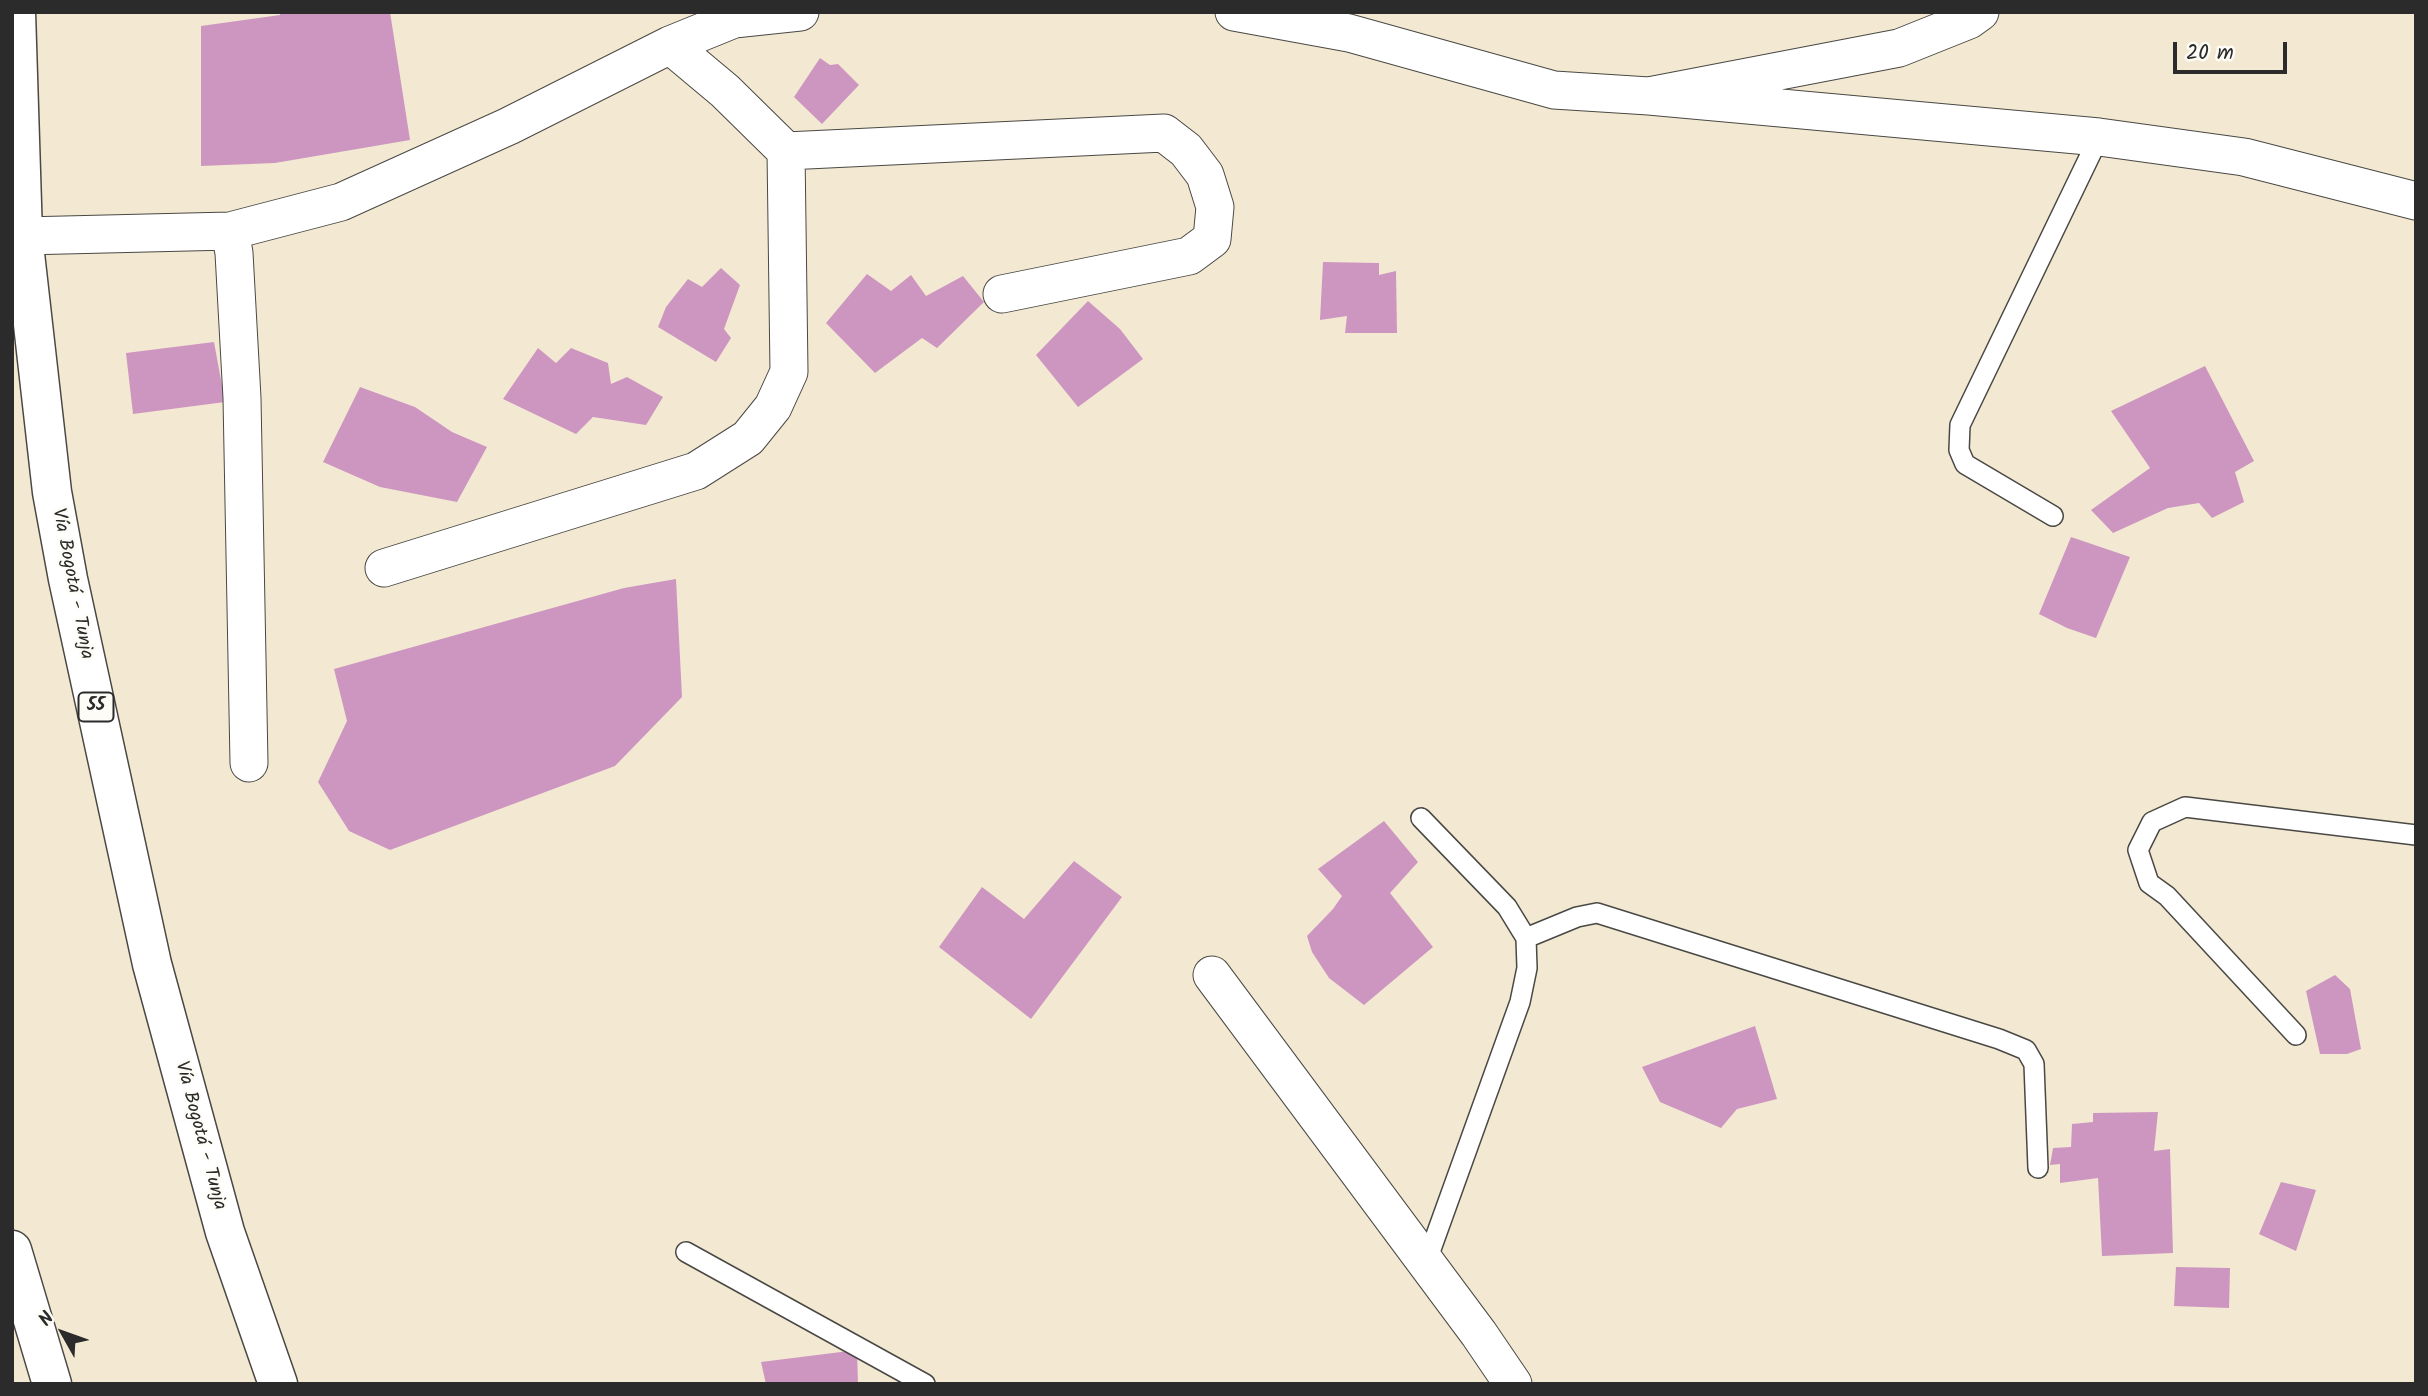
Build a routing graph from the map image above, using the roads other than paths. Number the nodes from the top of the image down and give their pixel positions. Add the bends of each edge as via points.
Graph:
1 (16, 12) edge
2 (800, 12) edge
3 (1234, 12) edge
4 (1980, 12) edge
5 (670, 45) junction
6 (1649, 96) junction
7 (2099, 137) junction
8 (786, 151) junction
9 (2416, 201) edge
10 (230, 231) junction
11 (23, 236) junction
12 (1002, 294) dead end
13 (2053, 516) dead end
14 (384, 568) dead end
15 (249, 763) dead end
16 (1421, 818) dead end
17 (2416, 835) edge
18 (1527, 938) junction
19 (1212, 975) dead end
20 (2296, 1035) dead end
21 (2038, 1168) dead end
22 (12, 1250) edge
23 (686, 1252) dead end
24 (1426, 1263) junction
25 (52, 1384) edge
26 (278, 1384) edge
27 (925, 1384) edge
28 (1513, 1384) edge

1 - 11 highway, Vía Bogotá - Tunja / 55
2 - 5 street via 734,19
3 - 6 street via 1349,33 1554,90
4 - 6 street via 1899,48
5 - 8 street
5 - 10 street via 509,126 341,202
6 - 7 street
7 - 9 street via 2244,158
7 - 13 lane via 1960,425 1959,450 1965,464
8 - 12 street via 1164,133 1186,150 1205,175 1215,207 1212,239 1189,256
8 - 14 street via 789,372 773,407 748,439 696,471
10 - 11 street
10 - 15 street via 242,398
11 - 26 highway, Vía Bogotá - Tunja / 55 via 52,492 149,951 225,1232
16 - 18 lane via 1507,907
17 - 20 lane via 2185,807 2152,822 2138,850 2149,883 2167,896
18 - 21 lane via 1597,913 2026,1050 2034,1064
18 - 24 lane via 1520,1002
19 - 24 street
22 - 25 highway
23 - 27 lane
24 - 28 street

